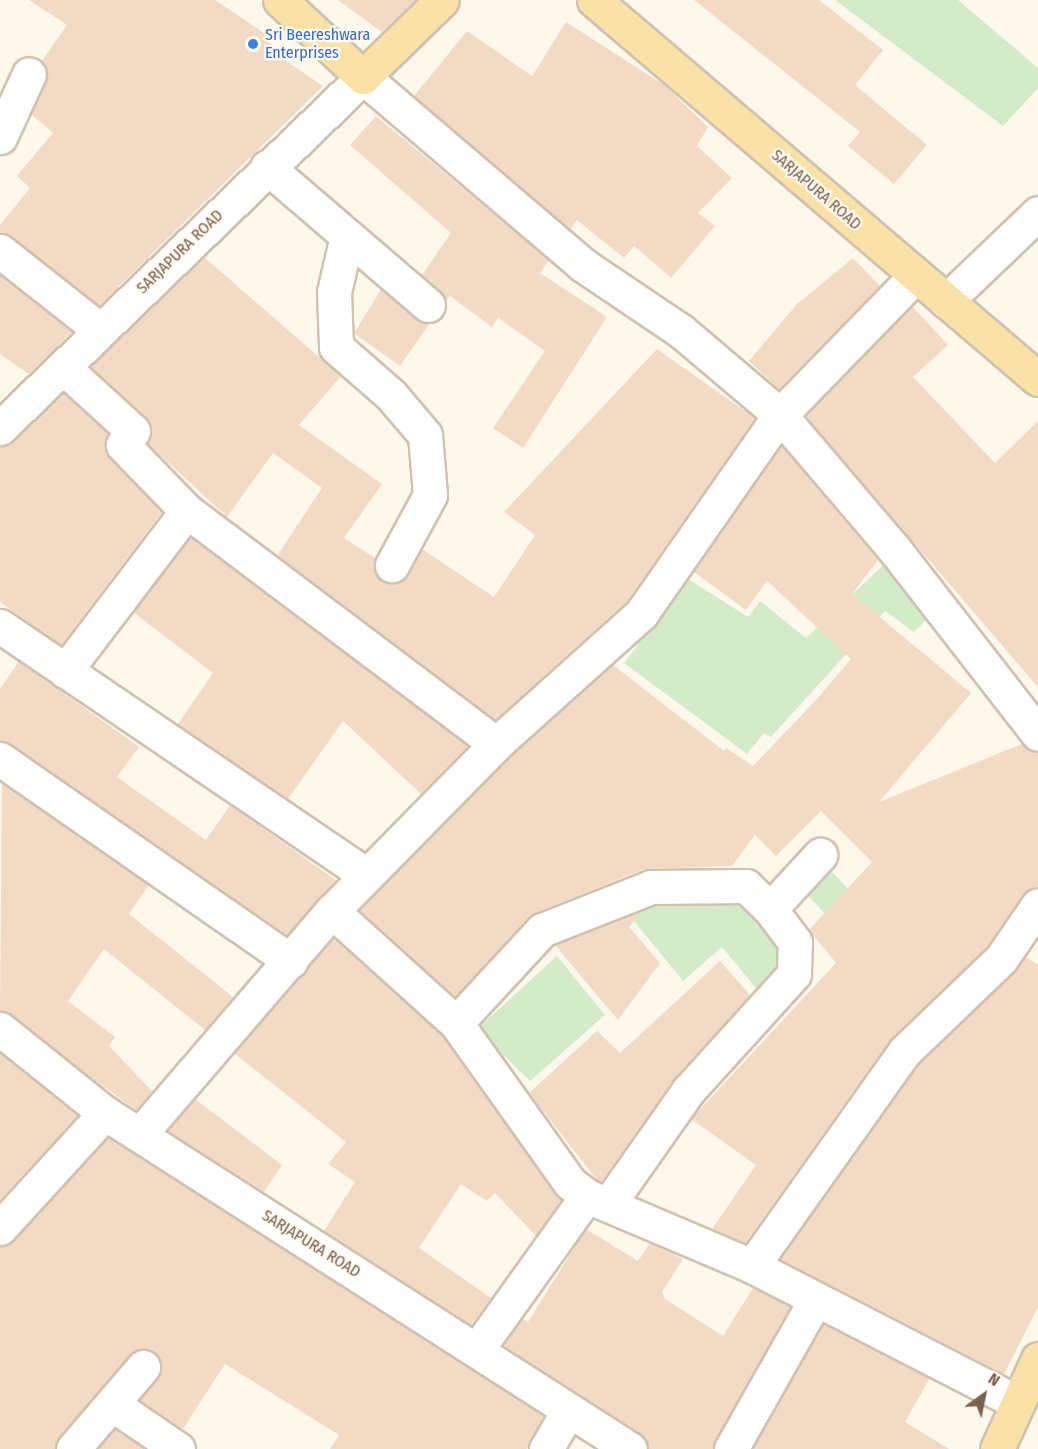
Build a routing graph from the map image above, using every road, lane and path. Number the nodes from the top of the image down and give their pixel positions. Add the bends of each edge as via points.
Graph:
1 (280, 0) edge
2 (442, 0) edge
3 (594, 0) edge
4 (29, 74) dead end
5 (363, 77) junction
6 (0, 137) edge
7 (267, 167) junction
8 (1038, 213) edge
9 (347, 236) junction
10 (0, 251) edge
11 (915, 276) junction
12 (946, 301) junction
13 (428, 305) dead end
14 (100, 330) junction
15 (64, 368) junction
16 (1038, 379) edge
17 (780, 415) junction
18 (0, 428) edge
19 (187, 511) junction
20 (392, 565) dead end
21 (0, 626) edge
22 (65, 671) junction
23 (1038, 734) edge
24 (496, 744) junction
25 (0, 759) edge
26 (820, 855) dead end
27 (368, 875) junction
28 (1038, 905) edge
29 (770, 909) junction
30 (332, 911) junction
31 (291, 962) junction
32 (456, 1023) junction
33 (0, 1029) edge
34 (105, 1113) junction
35 (140, 1134) junction
36 (599, 1199) junction
37 (0, 1228) edge
38 (752, 1266) junction
39 (816, 1299) junction
40 (478, 1348) junction
41 (1038, 1359) edge
42 (143, 1367) dead end
43 (1017, 1402) junction
44 (112, 1404) junction
45 (568, 1411) junction
46 (73, 1449) edge
47 (178, 1449) edge
48 (546, 1449) edge
49 (630, 1449) edge
50 (731, 1449) edge
51 (997, 1449) edge

1 - 5 main road
2 - 5 main road, SARJAPURA ROAD
3 - 11 main road, SARJAPURA ROAD
4 - 6 street
5 - 7 street, SARJAPURA ROAD
5 - 17 street via 583,265 681,331
7 - 9 street
7 - 14 street, SARJAPURA ROAD
8 - 12 street
9 - 13 street
9 - 20 street via 334,292 336,347 391,395 425,435 430,495
10 - 14 street
11 - 12 main road, SARJAPURA ROAD
11 - 17 street
12 - 16 main road, SARJAPURA ROAD
14 - 15 street, SARJAPURA ROAD
15 - 18 street, SARJAPURA ROAD
15 - 19 street via 133,431 123,445
17 - 23 street via 894,549
17 - 24 street via 641,614
19 - 22 street
19 - 24 street
21 - 22 street
22 - 27 street
24 - 27 street
25 - 31 street
26 - 29 street
27 - 30 street
28 - 38 street via 1001,959 904,1052
29 - 32 street via 746,886 651,887 542,930
29 - 36 street via 795,942 794,974 688,1091
30 - 31 street
30 - 32 street
31 - 35 street
32 - 36 street via 570,1183
33 - 34 street, SARJAPURA ROAD
34 - 35 street, SARJAPURA ROAD
34 - 37 street
35 - 40 street, SARJAPURA ROAD
36 - 38 street via 719,1257
36 - 40 street
38 - 39 street
39 - 43 street
39 - 50 street
40 - 45 street, SARJAPURA ROAD
41 - 43 main road
42 - 44 street
43 - 51 main road
44 - 46 street
44 - 47 street
45 - 48 street
45 - 49 street, SARJAPURA ROAD

